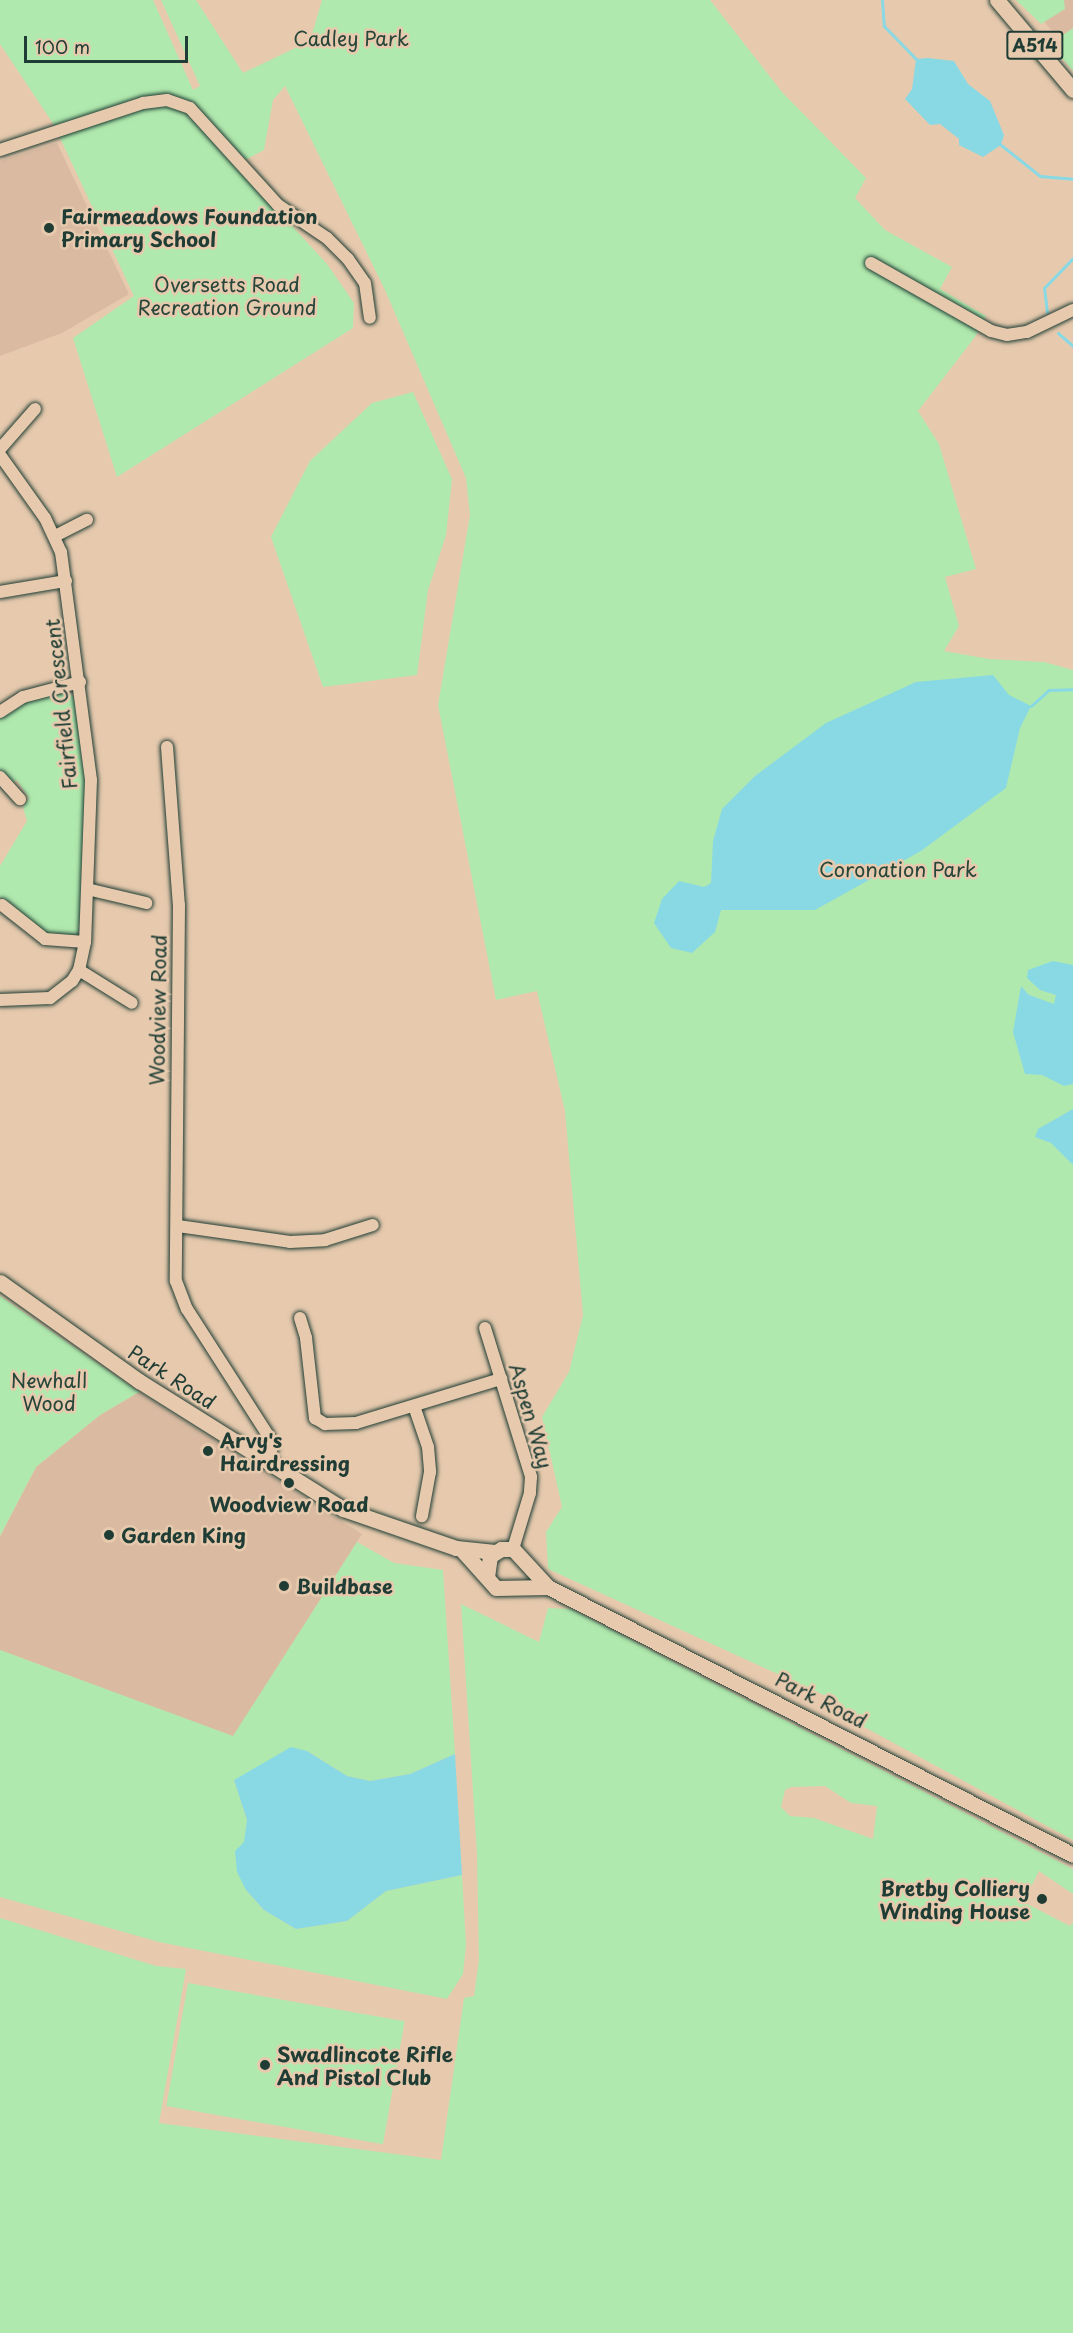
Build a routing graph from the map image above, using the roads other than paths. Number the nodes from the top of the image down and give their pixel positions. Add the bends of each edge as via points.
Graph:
1 (997, 0) edge
2 (1073, 90) edge
3 (0, 150) edge
4 (871, 263) dead end
5 (1073, 310) edge
6 (370, 318) dead end
7 (35, 409) dead end
8 (0, 449) edge
9 (0, 455) edge
10 (87, 520) dead end
11 (55, 536) junction
12 (66, 581) junction
13 (0, 592) edge
14 (80, 682) junction
15 (0, 712) edge
16 (167, 747) dead end
17 (0, 777) edge
18 (20, 799) dead end
19 (87, 889) junction
20 (146, 903) dead end
21 (2, 905) dead end
22 (85, 942) junction
23 (79, 970) junction
24 (0, 1000) edge
25 (132, 1003) dead end
26 (373, 1225) dead end
27 (178, 1226) junction
28 (0, 1282) edge
29 (300, 1318) dead end
30 (485, 1328) dead end
31 (501, 1379) junction
32 (414, 1406) junction
33 (268, 1462) junction
34 (422, 1516) dead end
35 (461, 1549) junction
36 (513, 1549) junction
37 (495, 1552) junction
38 (528, 1564) junction
39 (487, 1577) junction
40 (548, 1587) junction
41 (518, 1588) junction
42 (1073, 1855) edge

1 - 2 main road, A514
3 - 6 street via 143,104 167,100 190,108 278,205 327,238 348,258 364,283
4 - 5 street via 991,331 1007,335 1027,332
7 - 8 street
9 - 11 street, Fairfield Crescent
10 - 11 street
11 - 12 street, Fairfield Crescent
12 - 13 street
12 - 14 street, Fairfield Crescent
14 - 15 street via 23,697
14 - 19 street, Fairfield Crescent via 91,780
16 - 27 street, Woodview Road via 179,905
17 - 18 street
19 - 20 street
19 - 22 street, Fairfield Crescent
21 - 22 street via 45,939
22 - 23 street, Fairfield Crescent
23 - 24 street via 72,981 50,998
23 - 25 street
26 - 27 street via 325,1239 290,1242
27 - 33 street, Woodview Road via 174,1262 180,1296 268,1435 272,1447
28 - 33 main road, Park Road via 93,1351
29 - 32 street via 315,1418 325,1424 356,1423
30 - 31 street, Aspen Way
31 - 32 street
31 - 36 street, Aspen Way via 531,1477
32 - 34 street via 428,1447 430,1472
33 - 35 main road, Park Road via 343,1509
35 - 37 main road, Park Road
35 - 39 main road, Park Road
36 - 37 main road, Park Road
36 - 38 main road, Park Road
37 - 39 main road via 487,1562
38 - 40 main road, Park Road
38 - 41 main road via 527,1577
39 - 41 main road, Park Road via 496,1588
40 - 41 main road, Park Road via 531,1584
40 - 42 main road, Park Road

